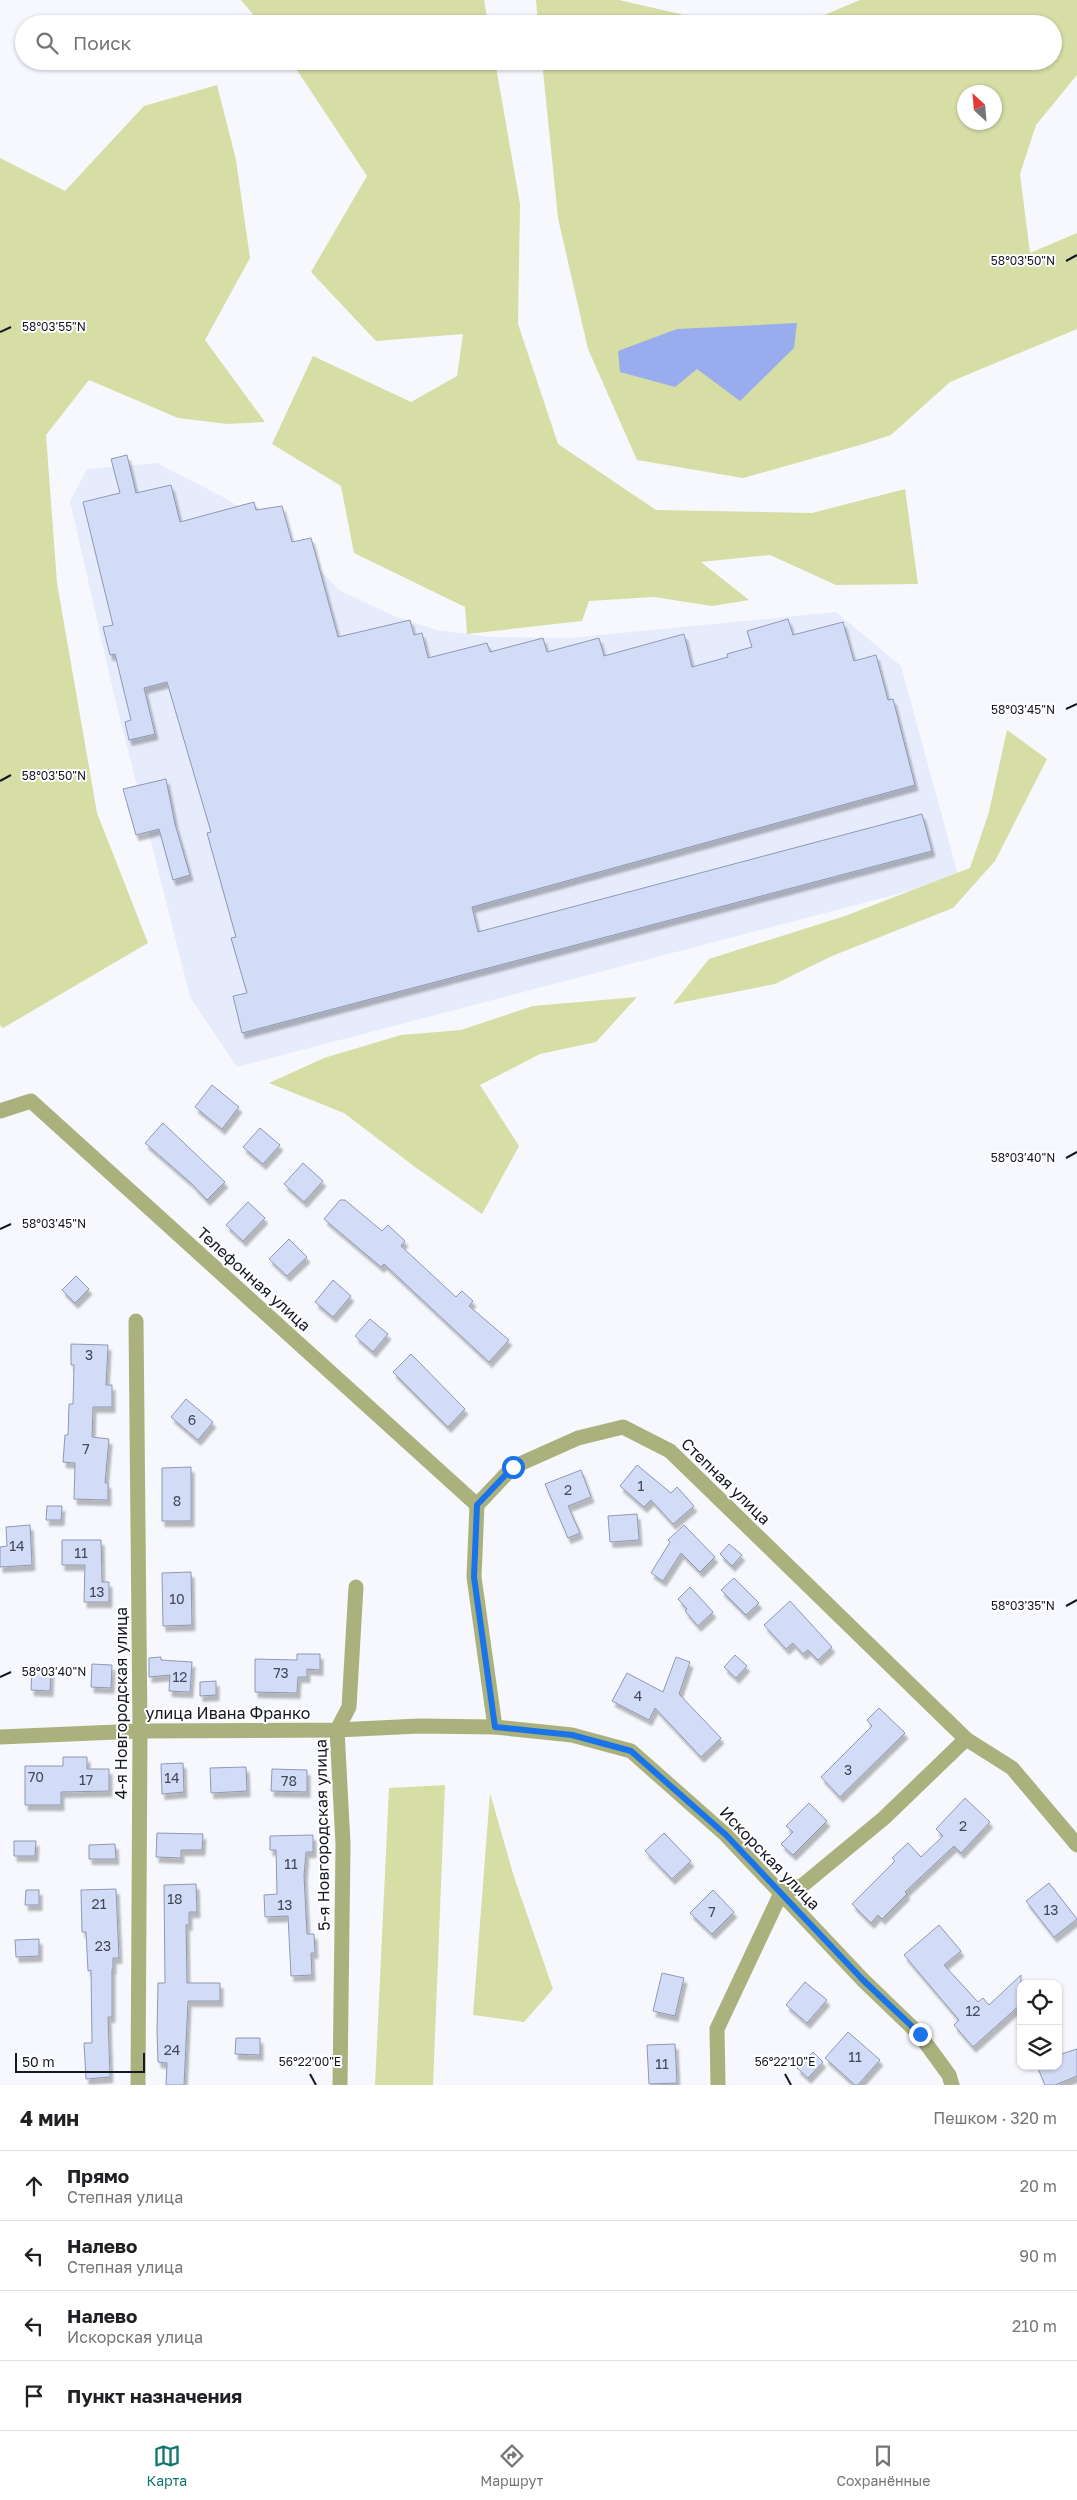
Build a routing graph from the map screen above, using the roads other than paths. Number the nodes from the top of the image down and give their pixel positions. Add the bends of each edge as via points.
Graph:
1 (0, 1112) edge
2 (136, 1321) dead end
3 (477, 1505) junction
4 (356, 1587) dead end
5 (495, 1727) junction
6 (337, 1730) junction
7 (140, 1731) junction
8 (0, 1737) edge
9 (966, 1739) junction
10 (1077, 1845) edge
11 (781, 1894) junction
12 (138, 2085) edge
13 (340, 2085) edge
14 (718, 2085) edge
15 (952, 2085) edge

1 - 3 street, Телефонная улица via 31,1101
2 - 7 street, 4-я Новгородская улица
3 - 5 street via 474,1577
3 - 9 street, Степная улица via 513,1467 578,1438 623,1428 670,1451
4 - 6 street, 5-я Новгородская улица via 349,1707
5 - 6 street, Искорская улица
5 - 11 street, Искорская улица via 572,1735 631,1751 726,1835
6 - 7 street, улица Ивана Франко
6 - 13 street, 5-я Новгородская улица via 343,1844
7 - 8 street, улица Ивана Франко
7 - 12 street, 4-я Новгородская улица
9 - 10 street, Степная улица via 1012,1768
9 - 11 street via 884,1818 803,1885
11 - 14 street via 717,2028
11 - 15 street, Искорская улица via 920,2034 949,2075

